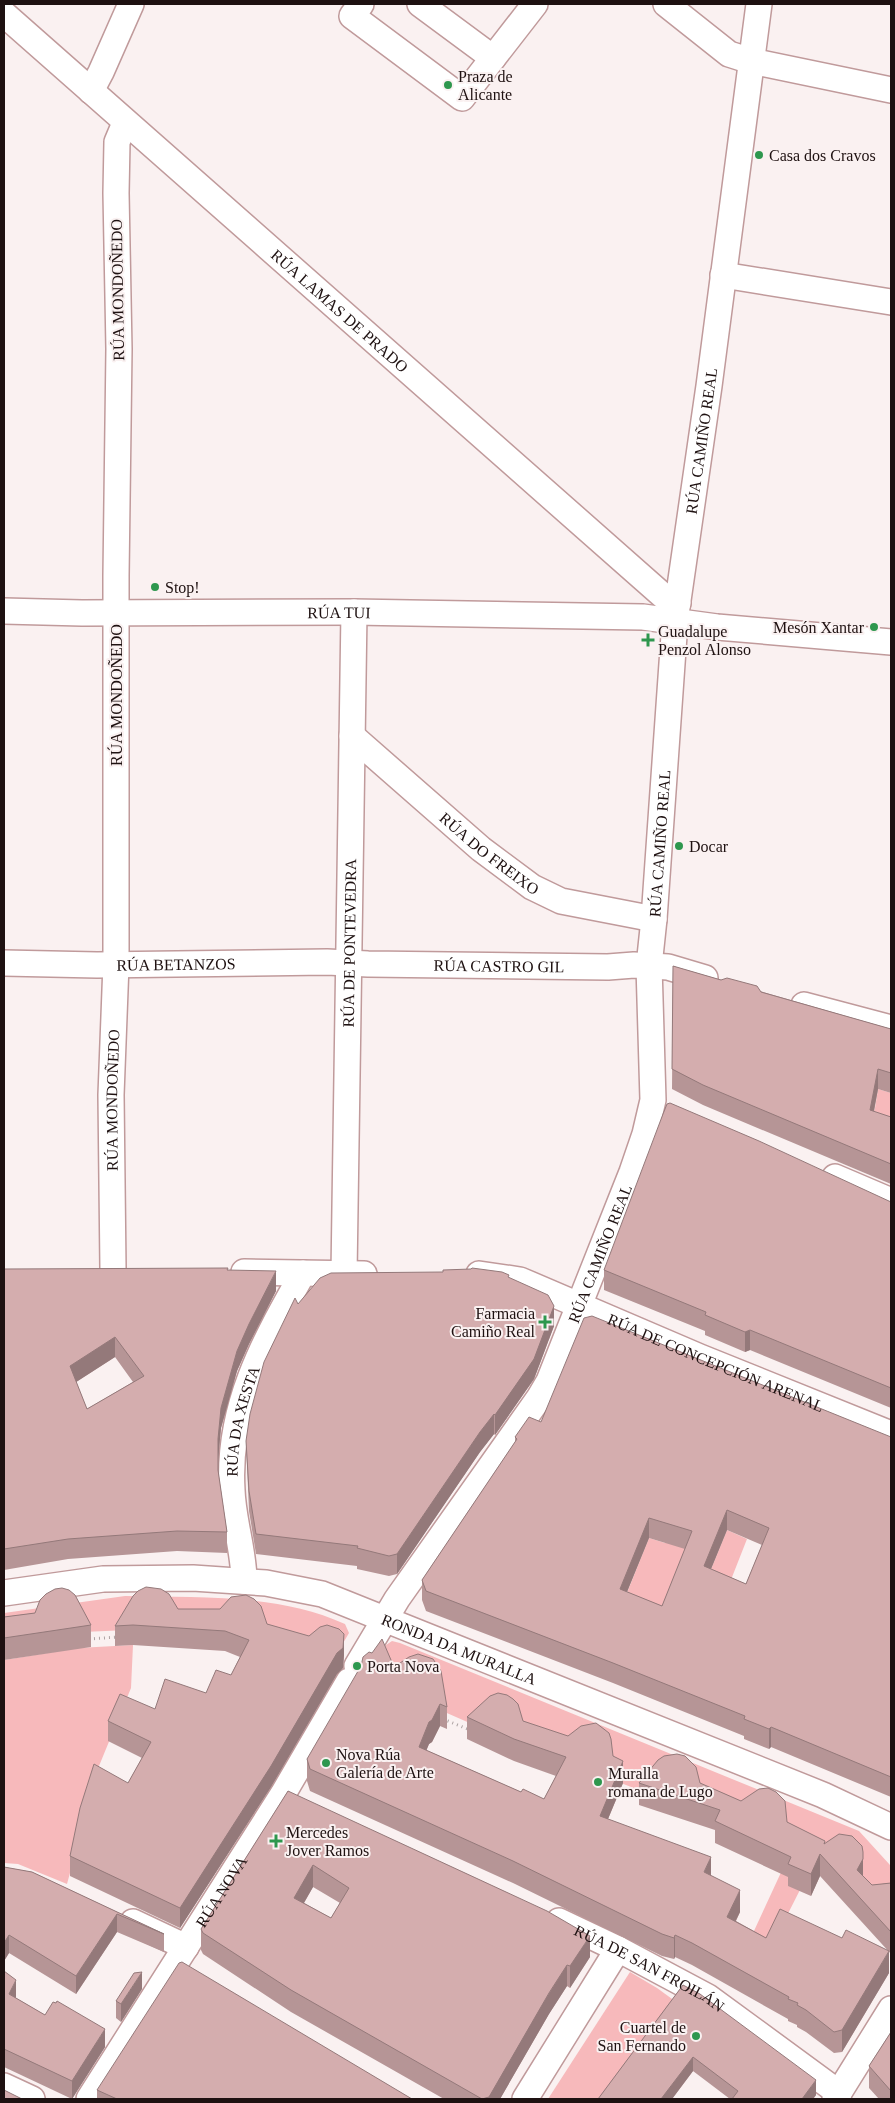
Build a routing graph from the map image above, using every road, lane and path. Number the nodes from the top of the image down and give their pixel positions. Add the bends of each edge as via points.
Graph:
1 (131, 4) edge
2 (420, 4) edge
3 (535, 4) edge
4 (666, 4) edge
5 (759, 4) edge
6 (359, 5) edge
7 (4, 14) edge
8 (493, 58) junction
9 (751, 61) junction
10 (891, 90) edge
11 (91, 91) junction
12 (125, 123) junction
13 (723, 275) junction
14 (891, 302) edge
15 (4, 611) edge
16 (354, 612) junction
17 (676, 612) junction
18 (116, 613) junction
19 (891, 642) edge
20 (352, 736) junction
21 (654, 919) junction
22 (4, 963) edge
23 (116, 964) junction
24 (348, 964) junction
25 (649, 966) junction
26 (725, 983) edge
27 (782, 999) edge
28 (891, 1028) edge
29 (653, 1100) junction
30 (678, 1111) edge
31 (811, 1167) edge
32 (891, 1201) edge
33 (88, 1269) edge
34 (223, 1271) edge
35 (303, 1273) junction
36 (460, 1273) edge
37 (344, 1274) junction
38 (383, 1274) edge
39 (579, 1305) junction
40 (891, 1434) edge
41 (244, 1581) junction
42 (4, 1593) edge
43 (385, 1618) junction
44 (119, 1637) edge
45 (82, 1640) edge
46 (437, 1716) edge
47 (474, 1732) edge
48 (612, 1785) edge
49 (648, 1798) edge
50 (891, 1827) edge
51 (541, 1913) edge
52 (116, 1914) edge
53 (618, 1949) junction
54 (185, 1961) junction
55 (891, 2009) edge
56 (4, 2086) edge
57 (837, 2097) edge
58 (32, 2099) edge
59 (89, 2099) edge
60 (525, 2099) edge

1 - 11 street
2 - 8 street
3 - 8 street
4 - 9 street via 729,54
5 - 9 street, RÚA CAMIÑO REAL
6 - 8 street via 352,16 462,98
7 - 11 street, RÚA LAMAS DE PRADO
9 - 10 street
9 - 13 street, RÚA CAMIÑO REAL
11 - 12 street, RÚA LAMAS DE PRADO
12 - 17 street, RÚA LAMAS DE PRADO via 669,601
12 - 18 street, RÚA MONDOÑEDO via 117,142 116,193
13 - 14 street
13 - 17 street, RÚA CAMIÑO REAL
15 - 18 street, RÚA TUI
16 - 17 street, RÚA TUI via 643,618
16 - 18 street, RÚA TUI
16 - 20 street, RÚA DE PONTEVEDRA
17 - 19 street, RÚA TUI via 717,627
17 - 21 street, RÚA CAMIÑO REAL
18 - 23 street, RÚA MONDOÑEDO
20 - 21 street, RÚA DO FREIXO via 481,849 532,888 561,901
20 - 24 street, RÚA DE PONTEVEDRA
21 - 25 street, RÚA CAMIÑO REAL
22 - 23 street, RÚA BETANZOS
23 - 24 street, RÚA BETANZOS
23 - 33 street, RÚA MONDOÑEDO via 111,1095 123,1269
24 - 25 street, RÚA CASTRO GIL
24 - 37 street, RÚA DE PONTEVEDRA
25 - 26 street, RÚA CASTRO GIL via 668,967
25 - 29 street, RÚA CAMIÑO REAL
27 - 28 street
29 - 30 street
29 - 39 street, RÚA CAMIÑO REAL via 632,1172
31 - 32 street
34 - 35 street
35 - 37 street
35 - 41 street, RÚA DA XESTA via 256,1362 237,1414 231,1460 232,1492 244,1560
36 - 39 street, RÚA DE CONCEPCIÓN ARENAL via 520,1280
37 - 38 street
39 - 40 street, RÚA DE CONCEPCIÓN ARENAL
39 - 43 street, RÚA CAMIÑO REAL via 539,1398
41 - 42 street, RONDA DA MURALLA via 103,1579
41 - 43 street, RONDA DA MURALLA via 322,1594
43 - 50 street, RONDA DA MURALLA via 823,1795
43 - 54 street, RÚA NOVA via 353,1674 292,1798
44 - 45 path
46 - 47 path
48 - 49 path
51 - 53 street, RÚA DE SAN FROILÁN
52 - 54 street
53 - 57 street, RÚA DE SAN FROILÁN via 708,1997
53 - 60 street
54 - 59 street, RÚA NOVA
55 - 57 street
56 - 58 street

